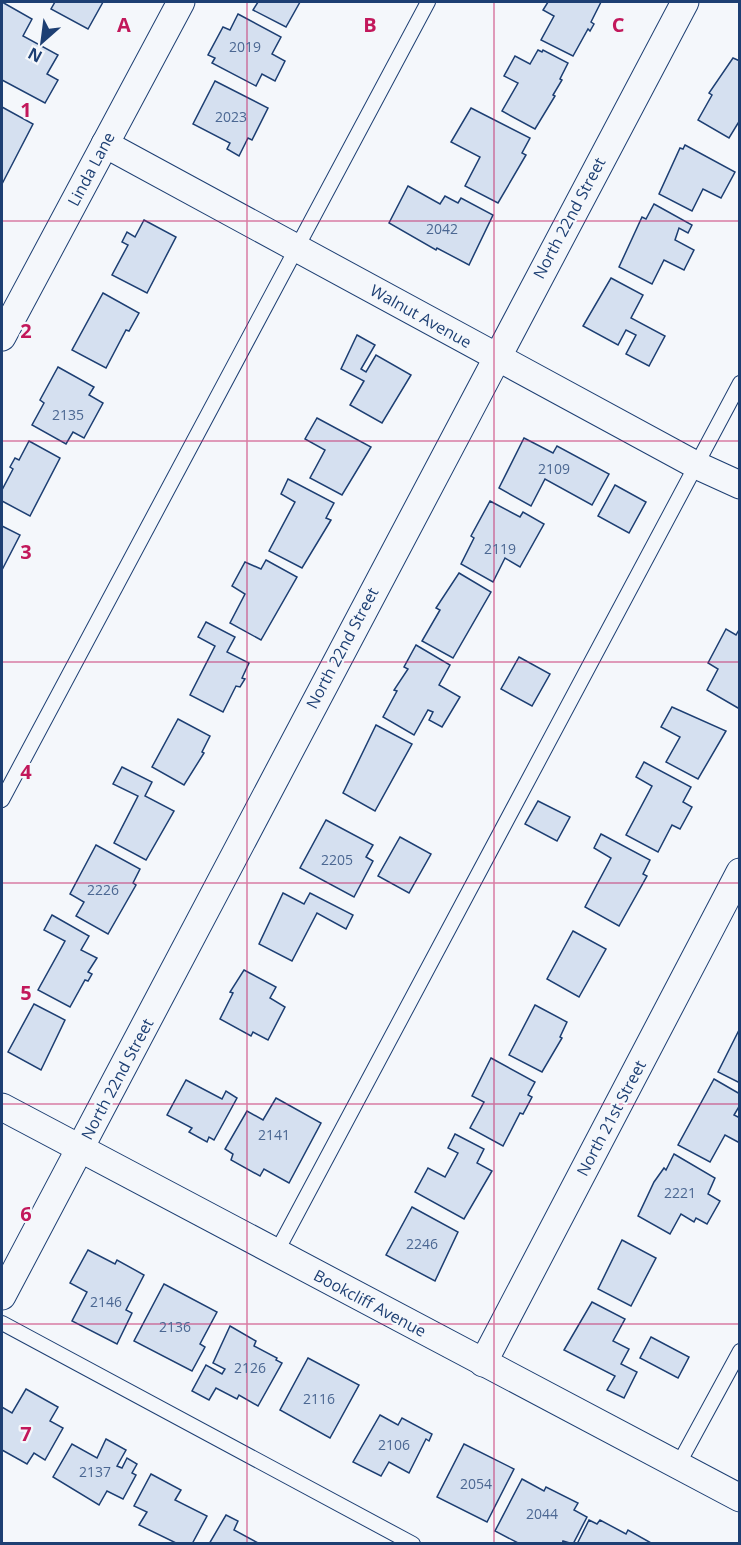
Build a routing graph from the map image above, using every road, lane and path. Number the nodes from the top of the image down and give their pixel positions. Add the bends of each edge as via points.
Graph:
1 (181, 2) edge
2 (428, 2) edge
3 (685, 2) edge
4 (105, 144) junction
5 (297, 248) junction
6 (2, 337) edge
7 (495, 356) junction
8 (740, 383) edge
9 (696, 465) junction
10 (740, 485) edge
11 (2, 800) edge
12 (740, 872) edge
13 (2, 1107) edge
14 (80, 1149) junction
15 (276, 1253) junction
16 (2, 1296) edge
17 (2, 1323) edge
18 (740, 1351) edge
19 (483, 1363) junction
20 (678, 1465) junction
21 (740, 1498) edge
22 (413, 1544) edge

1 - 4 street, Linda Lane
2 - 5 lane
3 - 7 street, North 22nd Street
4 - 5 street, Walnut Avenue
4 - 6 street, Linda Lane
5 - 7 street, Walnut Avenue
5 - 11 lane
7 - 9 street, Walnut Avenue
7 - 14 street, North 22nd Street
8 - 9 lane
9 - 10 street, Walnut Avenue
9 - 15 lane
12 - 19 street, North 21st Street
13 - 14 street, Bookcliff Avenue
14 - 15 street, Bookcliff Avenue
14 - 16 street, North 22nd Street
15 - 19 street, Bookcliff Avenue
17 - 22 lane
18 - 20 lane
19 - 20 street, Bookcliff Avenue
20 - 21 street, Bookcliff Avenue

